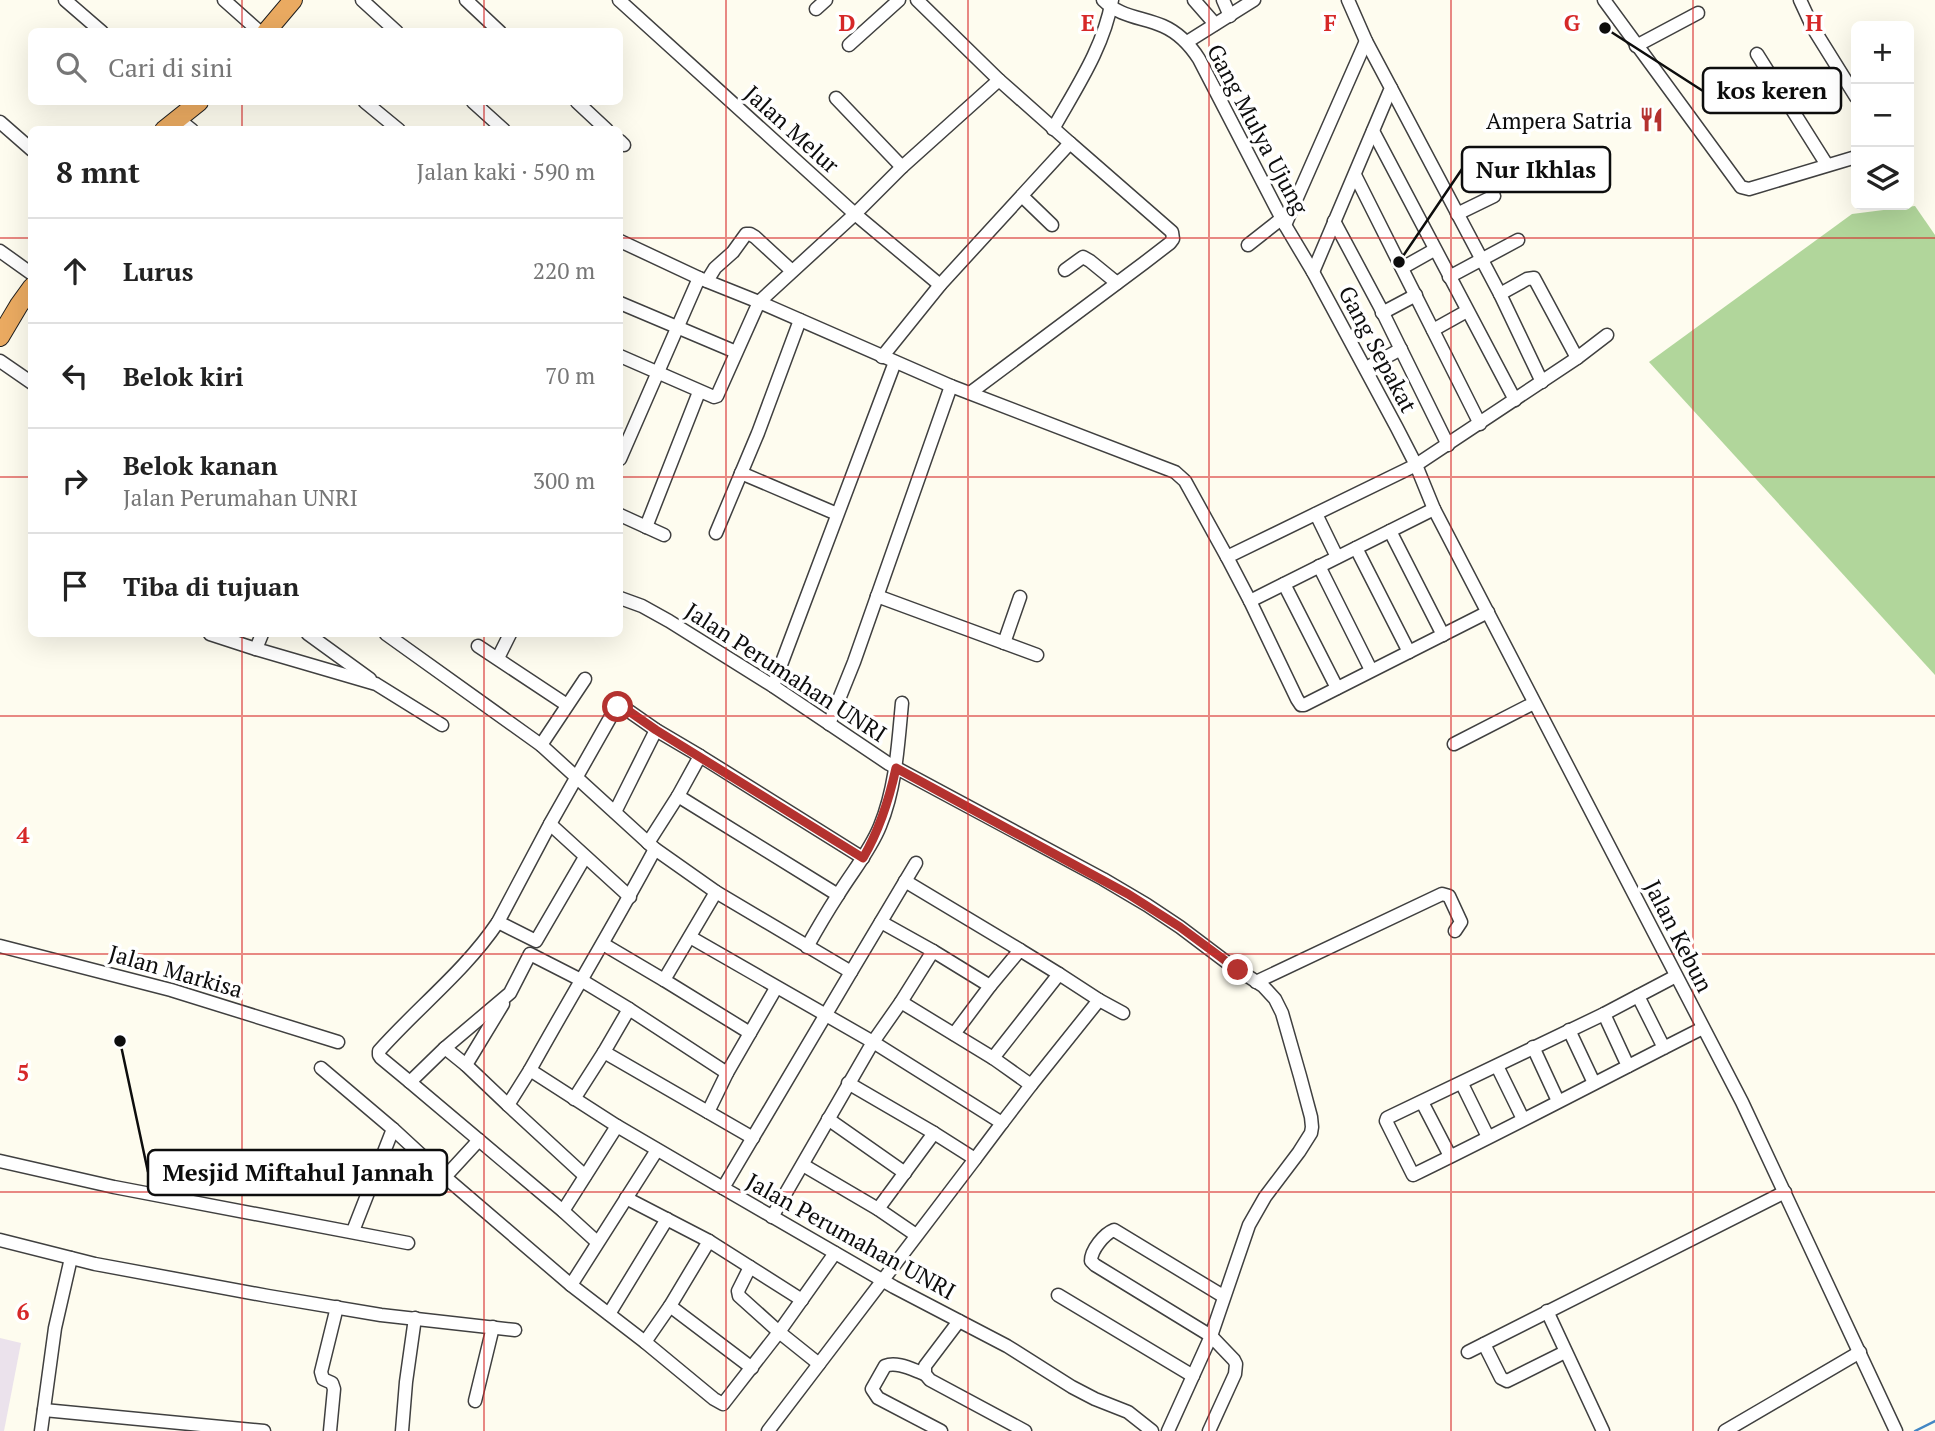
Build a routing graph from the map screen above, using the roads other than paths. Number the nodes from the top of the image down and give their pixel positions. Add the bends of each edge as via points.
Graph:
1 (65, 0) edge
2 (224, 0) edge
3 (293, 0) edge
4 (362, 0) edge
5 (466, 0) edge
6 (619, 0) edge
7 (900, 0) edge
8 (917, 0) edge
9 (1194, 0) edge
10 (1223, 0) edge
11 (1254, 0) edge
12 (1348, 0) edge
13 (1604, 0) edge
14 (1800, 0) edge
15 (1109, 3) edge
16 (1698, 13) dead end
17 (1230, 16) junction
18 (1215, 24) junction
19 (97, 28) edge
20 (267, 28) edge
21 (272, 28) edge
22 (393, 28) edge
23 (496, 28) edge
24 (1187, 41) junction
25 (1366, 41) junction
26 (849, 45) dead end
27 (1636, 46) junction
28 (1757, 54) dead end
29 (999, 80) junction
30 (1391, 88) junction
31 (1851, 89) edge
32 (836, 98) dead end
33 (369, 105) edge
34 (476, 105) edge
35 (580, 105) edge
36 (0, 122) edge
37 (394, 126) edge
38 (500, 126) edge
39 (603, 126) edge
40 (1054, 129) junction
41 (1373, 131) junction
42 (1070, 143) junction
43 (28, 146) edge
44 (1851, 159) edge
45 (1827, 165) junction
46 (902, 167) junction
47 (1355, 175) junction
48 (1022, 196) junction
49 (1494, 196) dead end
50 (855, 214) junction
51 (1457, 214) junction
52 (1334, 221) junction
53 (1283, 222) junction
54 (1052, 225) dead end
55 (1518, 240) dead end
56 (623, 243) edge
57 (1248, 245) dead end
58 (1434, 250) junction
59 (0, 251) edge
60 (1481, 260) junction
61 (1402, 268) junction
62 (1065, 270) dead end
63 (28, 271) edge
64 (792, 271) junction
65 (1314, 272) junction
66 (1449, 277) junction
67 (703, 279) junction
68 (1117, 283) junction
69 (940, 285) junction
70 (28, 293) edge
71 (1500, 294) junction
72 (1416, 295) junction
73 (759, 302) junction
74 (623, 304) edge
75 (1467, 311) junction
76 (1382, 313) junction
77 (800, 320) junction
78 (677, 328) junction
79 (1433, 330) junction
80 (1607, 335) dead end
81 (0, 337) edge
82 (1401, 349) junction
83 (736, 352) junction
84 (623, 357) edge
85 (1577, 358) junction
86 (0, 360) edge
87 (888, 360) junction
88 (1366, 368) junction
89 (657, 373) junction
90 (28, 380) edge
91 (1542, 382) junction
92 (951, 386) junction
93 (699, 392) junction
94 (970, 393) junction
95 (1515, 400) junction
96 (1480, 424) junction
97 (1448, 445) junction
98 (623, 452) edge
99 (1416, 465) junction
100 (741, 474) junction
101 (1434, 509) junction
102 (837, 514) junction
103 (1316, 514) junction
104 (623, 516) edge
105 (646, 527) junction
106 (1390, 531) junction
107 (716, 533) dead end
108 (664, 535) dead end
109 (1356, 548) junction
110 (1227, 557) junction
111 (1337, 557) junction
112 (1319, 566) junction
113 (1284, 584) junction
114 (877, 596) junction
115 (1020, 597) dead end
116 (623, 599) edge
117 (1250, 601) junction
118 (1488, 612) junction
119 (1443, 635) junction
120 (219, 637) edge
121 (261, 637) edge
122 (312, 637) edge
123 (508, 637) edge
124 (402, 638) edge
125 (1004, 643) junction
126 (478, 646) dead end
127 (256, 649) junction
128 (1409, 652) junction
129 (1037, 654) dead end
130 (498, 657) junction
131 (1371, 670) junction
132 (585, 679) dead end
133 (376, 684) junction
134 (773, 686) junction
135 (1337, 688) junction
136 (902, 703) dead end
137 (1534, 703) junction
138 (567, 705) junction
139 (442, 724) dead end
140 (828, 724) junction
141 (656, 730) junction
142 (1454, 744) dead end
143 (541, 745) junction
144 (700, 756) junction
145 (896, 768) junction
146 (577, 778) junction
147 (678, 796) junction
148 (615, 812) junction
149 (550, 824) junction
150 (651, 846) junction
151 (585, 857) junction
152 (863, 858) junction
153 (916, 863) dead end
154 (905, 881) junction
155 (716, 892) junction
156 (838, 895) junction
157 (630, 897) junction
158 (498, 922) junction
159 (881, 922) junction
160 (1455, 931) dead end
161 (690, 937) junction
162 (536, 941) junction
163 (603, 944) junction
164 (0, 946) edge
165 (807, 947) junction
166 (1020, 950) junction
167 (933, 951) junction
168 (530, 954) junction
169 (850, 972) junction
170 (1059, 974) junction
171 (1676, 976) junction
172 (581, 980) junction
173 (664, 980) junction
174 (1256, 982) junction
175 (990, 986) junction
176 (776, 988) junction
177 (510, 992) junction
178 (1639, 996) junction
179 (1099, 1000) junction
180 (901, 1002) junction
181 (629, 1009) junction
182 (1123, 1013) dead end
183 (1604, 1014) junction
184 (825, 1015) junction
185 (1703, 1028) junction
186 (1569, 1030) junction
187 (750, 1032) junction
188 (954, 1034) junction
189 (338, 1042) dead end
190 (873, 1042) junction
191 (1532, 1047) junction
192 (445, 1048) junction
193 (1664, 1048) junction
194 (604, 1052) junction
195 (993, 1058) junction
196 (466, 1065) junction
197 (1497, 1066) junction
198 (1628, 1066) junction
199 (321, 1068) dead end
200 (530, 1070) junction
201 (727, 1073) junction
202 (410, 1083) junction
203 (849, 1083) junction
204 (1594, 1083) junction
205 (1462, 1084) junction
206 (1031, 1086) junction
207 (574, 1099) junction
208 (1558, 1101) junction
209 (1422, 1102) junction
210 (508, 1105) junction
211 (708, 1112) junction
212 (828, 1119) junction
213 (1523, 1119) junction
214 (1002, 1123) junction
215 (617, 1126) junction
216 (393, 1129) junction
217 (934, 1133) junction
218 (1488, 1137) junction
219 (753, 1138) junction
220 (479, 1140) junction
221 (657, 1150) junction
222 (1450, 1156) junction
223 (975, 1159) junction
224 (0, 1161) edge
225 (803, 1165) junction
226 (905, 1173) junction
227 (585, 1176) junction
228 (445, 1177) junction
229 (723, 1188) junction
230 (1784, 1192) junction
231 (626, 1198) junction
232 (877, 1209) junction
233 (562, 1211) junction
234 (772, 1217) junction
235 (667, 1219) junction
236 (353, 1231) junction
237 (916, 1235) junction
238 (0, 1240) edge
239 (709, 1241) junction
240 (597, 1242) junction
241 (408, 1243) dead end
242 (835, 1253) junction
243 (71, 1258) junction
244 (750, 1267) junction
245 (881, 1280) junction
246 (571, 1285) junction
247 (1058, 1295) dead end
248 (1223, 1296) junction
249 (802, 1300) junction
250 (670, 1306) junction
251 (337, 1307) junction
252 (1546, 1311) junction
253 (609, 1314) junction
254 (415, 1318) junction
255 (959, 1321) junction
256 (493, 1327) junction
257 (515, 1330) dead end
258 (779, 1332) junction
259 (1211, 1336) junction
260 (645, 1342) junction
261 (1485, 1344) junction
262 (1468, 1352) dead end
263 (1565, 1352) junction
264 (1860, 1352) junction
265 (819, 1364) junction
266 (752, 1368) junction
267 (925, 1374) junction
268 (1193, 1376) junction
269 (475, 1401) dead end
270 (44, 1410) junction
271 (41, 1431) edge
272 (261, 1431) edge
273 (330, 1431) edge
274 (402, 1431) edge
275 (768, 1431) edge
276 (941, 1431) edge
277 (1025, 1431) edge
278 (1152, 1431) edge
279 (1168, 1431) edge
280 (1209, 1431) edge
281 (1603, 1431) edge
282 (1725, 1431) edge
283 (1896, 1431) edge

1 - 19 street
2 - 20 street
3 - 21 highway
4 - 22 street
5 - 23 street
6 - 50 street, Jalan Melur
7 - 26 street
8 - 29 street
9 - 18 street
10 - 17 street
11 - 17 street
12 - 25 street
13 - 27 street
14 - 31 street
15 - 24 street, Gang Mulya Ujung
15 - 40 street via 1097,49
16 - 27 street
17 - 18 street
18 - 24 street
24 - 53 street, Gang Mulya Ujung
25 - 30 street
25 - 53 street
27 - 45 street via 1741,187 1749,189
28 - 45 street
29 - 40 street
29 - 46 street
30 - 41 street, Gang Sepakat
30 - 51 street
32 - 46 street
33 - 37 street
34 - 38 street
35 - 39 street
36 - 43 street
40 - 42 street
41 - 47 street, Gang Sepakat
41 - 58 street
42 - 48 street
42 - 68 street via 1173,234 1170,243
44 - 45 street
46 - 50 street
47 - 52 street, Gang Sepakat
47 - 61 street
48 - 54 street
48 - 69 street
49 - 51 street
50 - 64 street
50 - 69 street, Jalan Melur
51 - 60 street
52 - 65 street, Gang Sepakat
52 - 76 street
53 - 57 street
53 - 65 street, Gang Mulya Ujung
55 - 60 street
56 - 67 street
58 - 61 street
58 - 66 street
59 - 63 street
60 - 66 street
60 - 71 street
61 - 72 street
62 - 68 street via 1083,257
64 - 67 street via 746,234
64 - 73 street
65 - 88 street, Gang Sepakat
66 - 75 street
67 - 73 street
67 - 78 street
68 - 94 street
69 - 87 street
70 - 81 highway
71 - 85 street via 1534,278
71 - 91 street
72 - 76 street
72 - 79 street
73 - 77 street
73 - 83 street
74 - 78 street
75 - 79 street
75 - 95 street
76 - 82 street
77 - 87 street
77 - 100 street
78 - 83 street
78 - 89 street
79 - 96 street
80 - 85 street
82 - 88 street
82 - 97 street
83 - 93 street via 719,394
84 - 89 street
85 - 91 street
86 - 90 street
87 - 92 street
87 - 102 street
88 - 99 street, Gang Sepakat
89 - 93 street
89 - 98 street
91 - 95 street
92 - 94 street
92 - 114 street
93 - 105 street
94 - 110 street via 1175,472 1185,481
95 - 96 street
96 - 97 street
97 - 99 street
99 - 101 street, Jalan Kebun
99 - 103 street
100 - 102 street
100 - 107 street
101 - 106 street
101 - 118 street, Jalan Kebun
102 - 134 street
103 - 110 street
103 - 111 street
104 - 105 street
105 - 108 street
106 - 109 street
106 - 119 street
109 - 111 street
109 - 128 street
110 - 117 street
111 - 112 street
112 - 113 street
112 - 131 street
113 - 117 street
113 - 135 street
114 - 125 street
114 - 140 street
115 - 125 street
116 - 134 street, Jalan Perumahan UNRI via 669,621
117 - 135 street via 1299,703 1304,705
118 - 119 street
118 - 137 street, Jalan Kebun
119 - 128 street
120 - 127 street
121 - 127 street
122 - 133 street
123 - 130 street
124 - 143 street
125 - 129 street
126 - 130 street
127 - 133 street
128 - 131 street
130 - 138 street
131 - 135 street
132 - 138 street
133 - 139 street
134 - 140 street, Jalan Perumahan UNRI
136 - 145 street
137 - 142 street
137 - 171 street, Jalan Kebun
138 - 143 street
140 - 145 street, Jalan Perumahan UNRI
141 - 144 street
141 - 146 street via 618,707
141 - 148 street
143 - 146 street
144 - 147 street
144 - 152 street
145 - 152 street via 881,824
145 - 174 street, Jalan Perumahan UNRI via 1128,894
146 - 148 street
146 - 149 street
147 - 150 street
147 - 156 street
148 - 150 street
149 - 151 street
149 - 158 street
150 - 155 street
150 - 157 street
151 - 157 street
151 - 162 street
152 - 156 street
153 - 154 street, Jalan Perumahan UNRI
154 - 159 street, Jalan Perumahan UNRI
154 - 166 street
155 - 161 street
155 - 165 street
156 - 165 street
157 - 163 street
158 - 162 street
158 - 202 street via 466,963 379,1051
159 - 167 street
159 - 169 street, Jalan Perumahan UNRI
160 - 174 street via 1460,917 1449,896 1441,894
161 - 173 street
161 - 176 street
162 - 168 street
163 - 172 street
163 - 173 street
164 - 189 street, Jalan Markisa via 158,987
165 - 169 street
166 - 170 street
166 - 175 street
167 - 175 street
167 - 180 street
168 - 172 street
168 - 177 street
169 - 184 street, Jalan Perumahan UNRI
170 - 179 street
170 - 195 street
171 - 178 street
171 - 185 street, Jalan Kebun
172 - 181 street
172 - 200 street
173 - 187 street
174 - 248 street, Jalan Perumahan UNRI via 1270,993 1282,1013 1312,1126 1306,1143 1256,1211
175 - 188 street
176 - 184 street
176 - 187 street
177 - 192 street
177 - 196 street
178 - 183 street
178 - 193 street
179 - 182 street
179 - 206 street
180 - 188 street
180 - 190 street
181 - 194 street
181 - 201 street
183 - 186 street
183 - 198 street
184 - 190 street
184 - 219 street, Jalan Perumahan UNRI
185 - 193 street
185 - 230 street, Jalan Kebun
186 - 191 street
186 - 204 street
187 - 201 street
188 - 195 street
190 - 203 street
190 - 214 street
191 - 197 street
191 - 208 street
192 - 196 street
192 - 202 street
193 - 198 street
194 - 207 street
194 - 211 street
195 - 206 street
196 - 210 street
197 - 205 street
197 - 213 street
198 - 204 street
199 - 216 street
200 - 207 street
200 - 210 street
201 - 211 street
202 - 220 street
203 - 212 street
203 - 217 street
204 - 208 street
205 - 209 street
205 - 218 street
206 - 214 street
207 - 215 street
208 - 213 street
209 - 222 street
209 - 222 street via 1386,1120 1410,1174
210 - 227 street
211 - 219 street
212 - 225 street
212 - 226 street
213 - 218 street
214 - 223 street
215 - 221 street
215 - 227 street
216 - 228 street
216 - 236 street
217 - 223 street
217 - 226 street
218 - 222 street
219 - 229 street, Jalan Perumahan UNRI
220 - 228 street
220 - 233 street
221 - 229 street
221 - 231 street
223 - 237 street
224 - 236 street via 247,1214
225 - 232 street
225 - 234 street
226 - 232 street
227 - 233 street
228 - 246 street
229 - 234 street, Jalan Perumahan UNRI
230 - 252 street
230 - 264 street, Jalan Kebun
231 - 235 street
231 - 240 street
232 - 237 street
233 - 240 street
234 - 242 street, Jalan Perumahan UNRI
235 - 239 street
235 - 253 street
236 - 241 street
237 - 245 street
238 - 243 street
239 - 244 street
239 - 250 street
240 - 246 street
242 - 245 street, Jalan Perumahan UNRI
242 - 249 street
243 - 251 street
243 - 270 street via 55,1328
244 - 249 street
244 - 258 street via 738,1294
245 - 255 street, Jalan Perumahan UNRI
245 - 265 street
246 - 253 street
247 - 268 street
248 - 259 street, Jalan Perumahan UNRI
248 - 259 street via 1114,1230 1091,1254 1095,1265
249 - 258 street
250 - 260 street
250 - 266 street
251 - 254 street
251 - 273 street via 321,1372 334,1389
252 - 261 street
252 - 263 street
253 - 260 street
254 - 256 street
254 - 274 street
255 - 267 street via 925,1366
255 - 278 street, Jalan Perumahan UNRI via 1082,1393 1128,1412
256 - 257 street
256 - 269 street
258 - 265 street
258 - 266 street
259 - 268 street, Jalan Perumahan UNRI
259 - 280 street via 1236,1364
260 - 266 street via 722,1404
261 - 262 street
261 - 263 street via 1501,1378 1507,1381
263 - 281 street
264 - 282 street
264 - 283 street, Jalan Kebun
265 - 275 street
267 - 276 street via 888,1364 872,1389 878,1398
267 - 277 street
268 - 279 street, Jalan Perumahan UNRI
270 - 271 street
270 - 272 street

